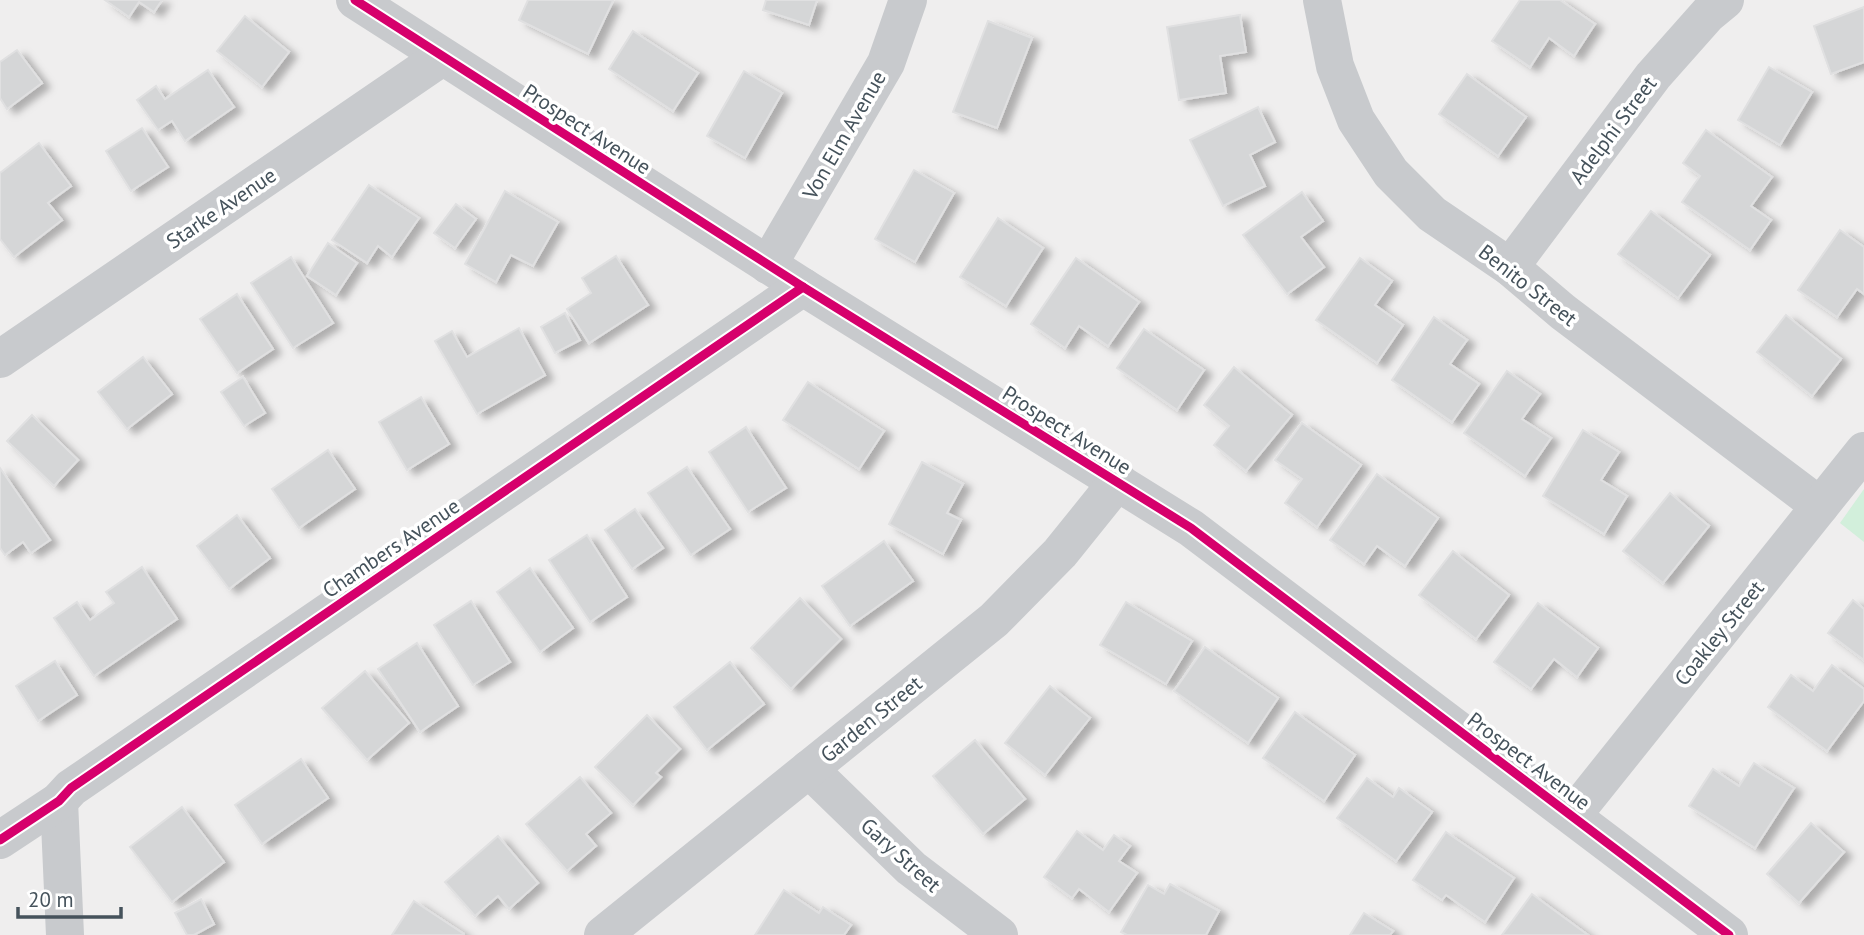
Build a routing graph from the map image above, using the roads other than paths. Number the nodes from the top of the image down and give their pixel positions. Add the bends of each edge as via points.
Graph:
1 (355, 0) edge
2 (908, 0) edge
3 (1322, 0) edge
4 (1725, 0) edge
5 (442, 57) junction
6 (768, 265) junction
7 (1510, 267) junction
8 (803, 287) junction
9 (0, 359) edge
10 (1864, 451) edge
11 (1118, 481) junction
12 (1820, 506) junction
13 (809, 769) junction
14 (59, 801) junction
15 (1573, 815) junction
16 (0, 840) edge
17 (65, 935) edge
18 (603, 935) edge
19 (999, 935) edge
20 (1730, 935) edge

1 - 5 street, Prospect Avenue
2 - 6 street, Von Elm Avenue via 886,63
3 - 7 street, Benito Street via 1335,66 1356,120 1391,173 1432,214
4 - 7 street, Adelphi Street via 1653,76
5 - 6 street, Prospect Avenue
5 - 9 street, Starke Avenue
6 - 8 street, Prospect Avenue
7 - 12 street, Benito Street
8 - 11 street, Prospect Avenue
8 - 14 street, Chambers Avenue via 71,788
10 - 12 street, Coakley Street
11 - 13 street, Garden Street via 1060,553 993,620
11 - 15 street, Prospect Avenue via 1191,528
12 - 15 street, Coakley Street
13 - 18 street, Garden Street
13 - 19 street, Gary Street via 911,868
14 - 16 street, Chambers Avenue
14 - 17 street
15 - 20 street, Prospect Avenue

